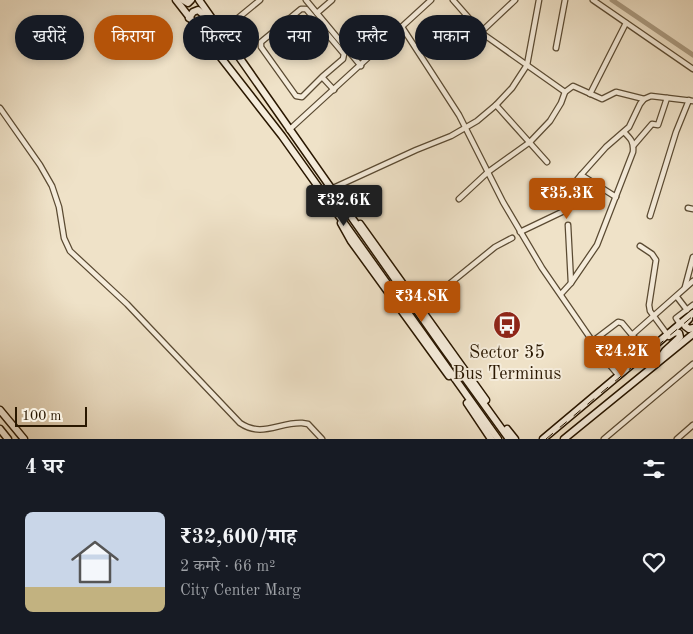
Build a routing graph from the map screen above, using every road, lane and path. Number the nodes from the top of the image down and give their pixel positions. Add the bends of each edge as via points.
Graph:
1 (176, 0) edge
2 (183, 0) edge
3 (191, 0) edge
4 (198, 0) edge
5 (260, 0) edge
6 (306, 0) edge
7 (332, 0) edge
8 (431, 0) edge
9 (453, 0) edge
10 (515, 0) edge
11 (539, 0) edge
12 (565, 0) edge
13 (593, 0) edge
14 (317, 13) junction
15 (187, 15) edge
16 (191, 15) edge
17 (204, 15) edge
18 (209, 15) edge
19 (242, 15) edge
20 (466, 15) edge
21 (626, 23) junction
22 (405, 24) edge
23 (487, 26) edge
24 (405, 31) edge
25 (487, 37) edge
26 (556, 48) dead end
27 (222, 60) edge
28 (240, 60) edge
29 (367, 60) edge
30 (527, 65) junction
31 (361, 66) junction
32 (693, 69) edge
33 (322, 77) junction
34 (334, 90) junction
35 (565, 92) junction
36 (590, 94) junction
37 (667, 98) junction
38 (644, 99) junction
39 (691, 100) edge
40 (496, 105) junction
41 (0, 108) edge
42 (466, 128) junction
43 (289, 130) junction
44 (624, 132) junction
45 (530, 142) junction
46 (634, 145) junction
47 (547, 162) dead end
48 (488, 172) junction
49 (581, 175) junction
50 (331, 189) junction
51 (616, 197) junction
52 (459, 199) dead end
53 (346, 211) junction
54 (338, 214) junction
55 (650, 216) dead end
56 (568, 225) dead end
57 (520, 232) junction
58 (512, 238) dead end
59 (640, 246) dead end
60 (693, 257) edge
61 (693, 281) edge
62 (571, 283) junction
63 (684, 288) junction
64 (561, 294) junction
65 (676, 297) junction
66 (693, 305) edge
67 (421, 307) junction
68 (691, 312) edge
69 (654, 316) junction
70 (693, 328) edge
71 (668, 334) junction
72 (693, 334) edge
73 (632, 335) junction
74 (593, 341) junction
75 (649, 350) junction
76 (658, 362) junction
77 (693, 364) edge
78 (618, 376) junction
79 (0, 410) edge
80 (693, 426) edge
81 (0, 429) edge
82 (18, 432) junction
83 (9, 439) edge
84 (24, 439) edge
85 (322, 439) edge
86 (491, 439) edge
87 (498, 439) edge
88 (509, 439) edge
89 (515, 439) edge
90 (543, 439) edge
91 (564, 439) edge
92 (604, 439) edge
93 (677, 439) edge

1 - 15 street
2 - 3 street via 188,3
4 - 18 street
5 - 19 street
6 - 14 street
7 - 14 street
8 - 22 street
9 - 20 street
10 - 23 street
11 - 30 street
12 - 26 street
13 - 21 street
14 - 31 street
16 - 17 street via 198,10
21 - 32 street
21 - 36 street
24 - 42 street
25 - 30 street
27 - 54 street
28 - 43 street
29 - 31 street
30 - 35 street
30 - 40 street
31 - 34 street
33 - 33 street via 343,59 344,54 306,10 301,9 261,42 261,47 296,96 302,97
33 - 34 street
34 - 43 street
35 - 36 street via 574,86
35 - 45 street via 550,121
36 - 38 street via 602,99 616,92
37 - 38 street via 651,96
37 - 39 street
37 - 46 street via 658,125 652,124
38 - 44 street
39 - 55 street via 676,132
40 - 42 street
40 - 45 street
41 - 85 street via 52,186 70,251 127,304 240,423 256,430 308,424
42 - 48 street
42 - 50 street
43 - 50 street
44 - 46 street
44 - 49 street
45 - 47 street
45 - 48 street
46 - 51 street
48 - 52 street
48 - 57 street
49 - 51 street
49 - 57 street via 564,196 564,211
50 - 53 street
51 - 62 street via 597,245
53 - 67 street via 370,236
53 - 88 street
54 - 86 street via 351,241 454,382
54 - 87 street
56 - 62 street
57 - 64 street
58 - 67 street via 495,247
59 - 69 street via 656,260 649,305
60 - 63 street
61 - 63 street
62 - 64 street
63 - 65 street
64 - 74 street
65 - 68 street
65 - 69 street
66 - 68 street
67 - 89 street
68 - 70 street via 685,325 689,330
68 - 71 street
69 - 71 street
69 - 73 street
71 - 75 street
72 - 76 street
73 - 74 street via 622,322 618,322
73 - 75 street
74 - 78 street
75 - 76 street via 679,333 680,338
75 - 78 street
76 - 91 street
77 - 92 street
78 - 90 street
79 - 82 street
80 - 93 street
81 - 83 street
82 - 83 street
82 - 84 street

